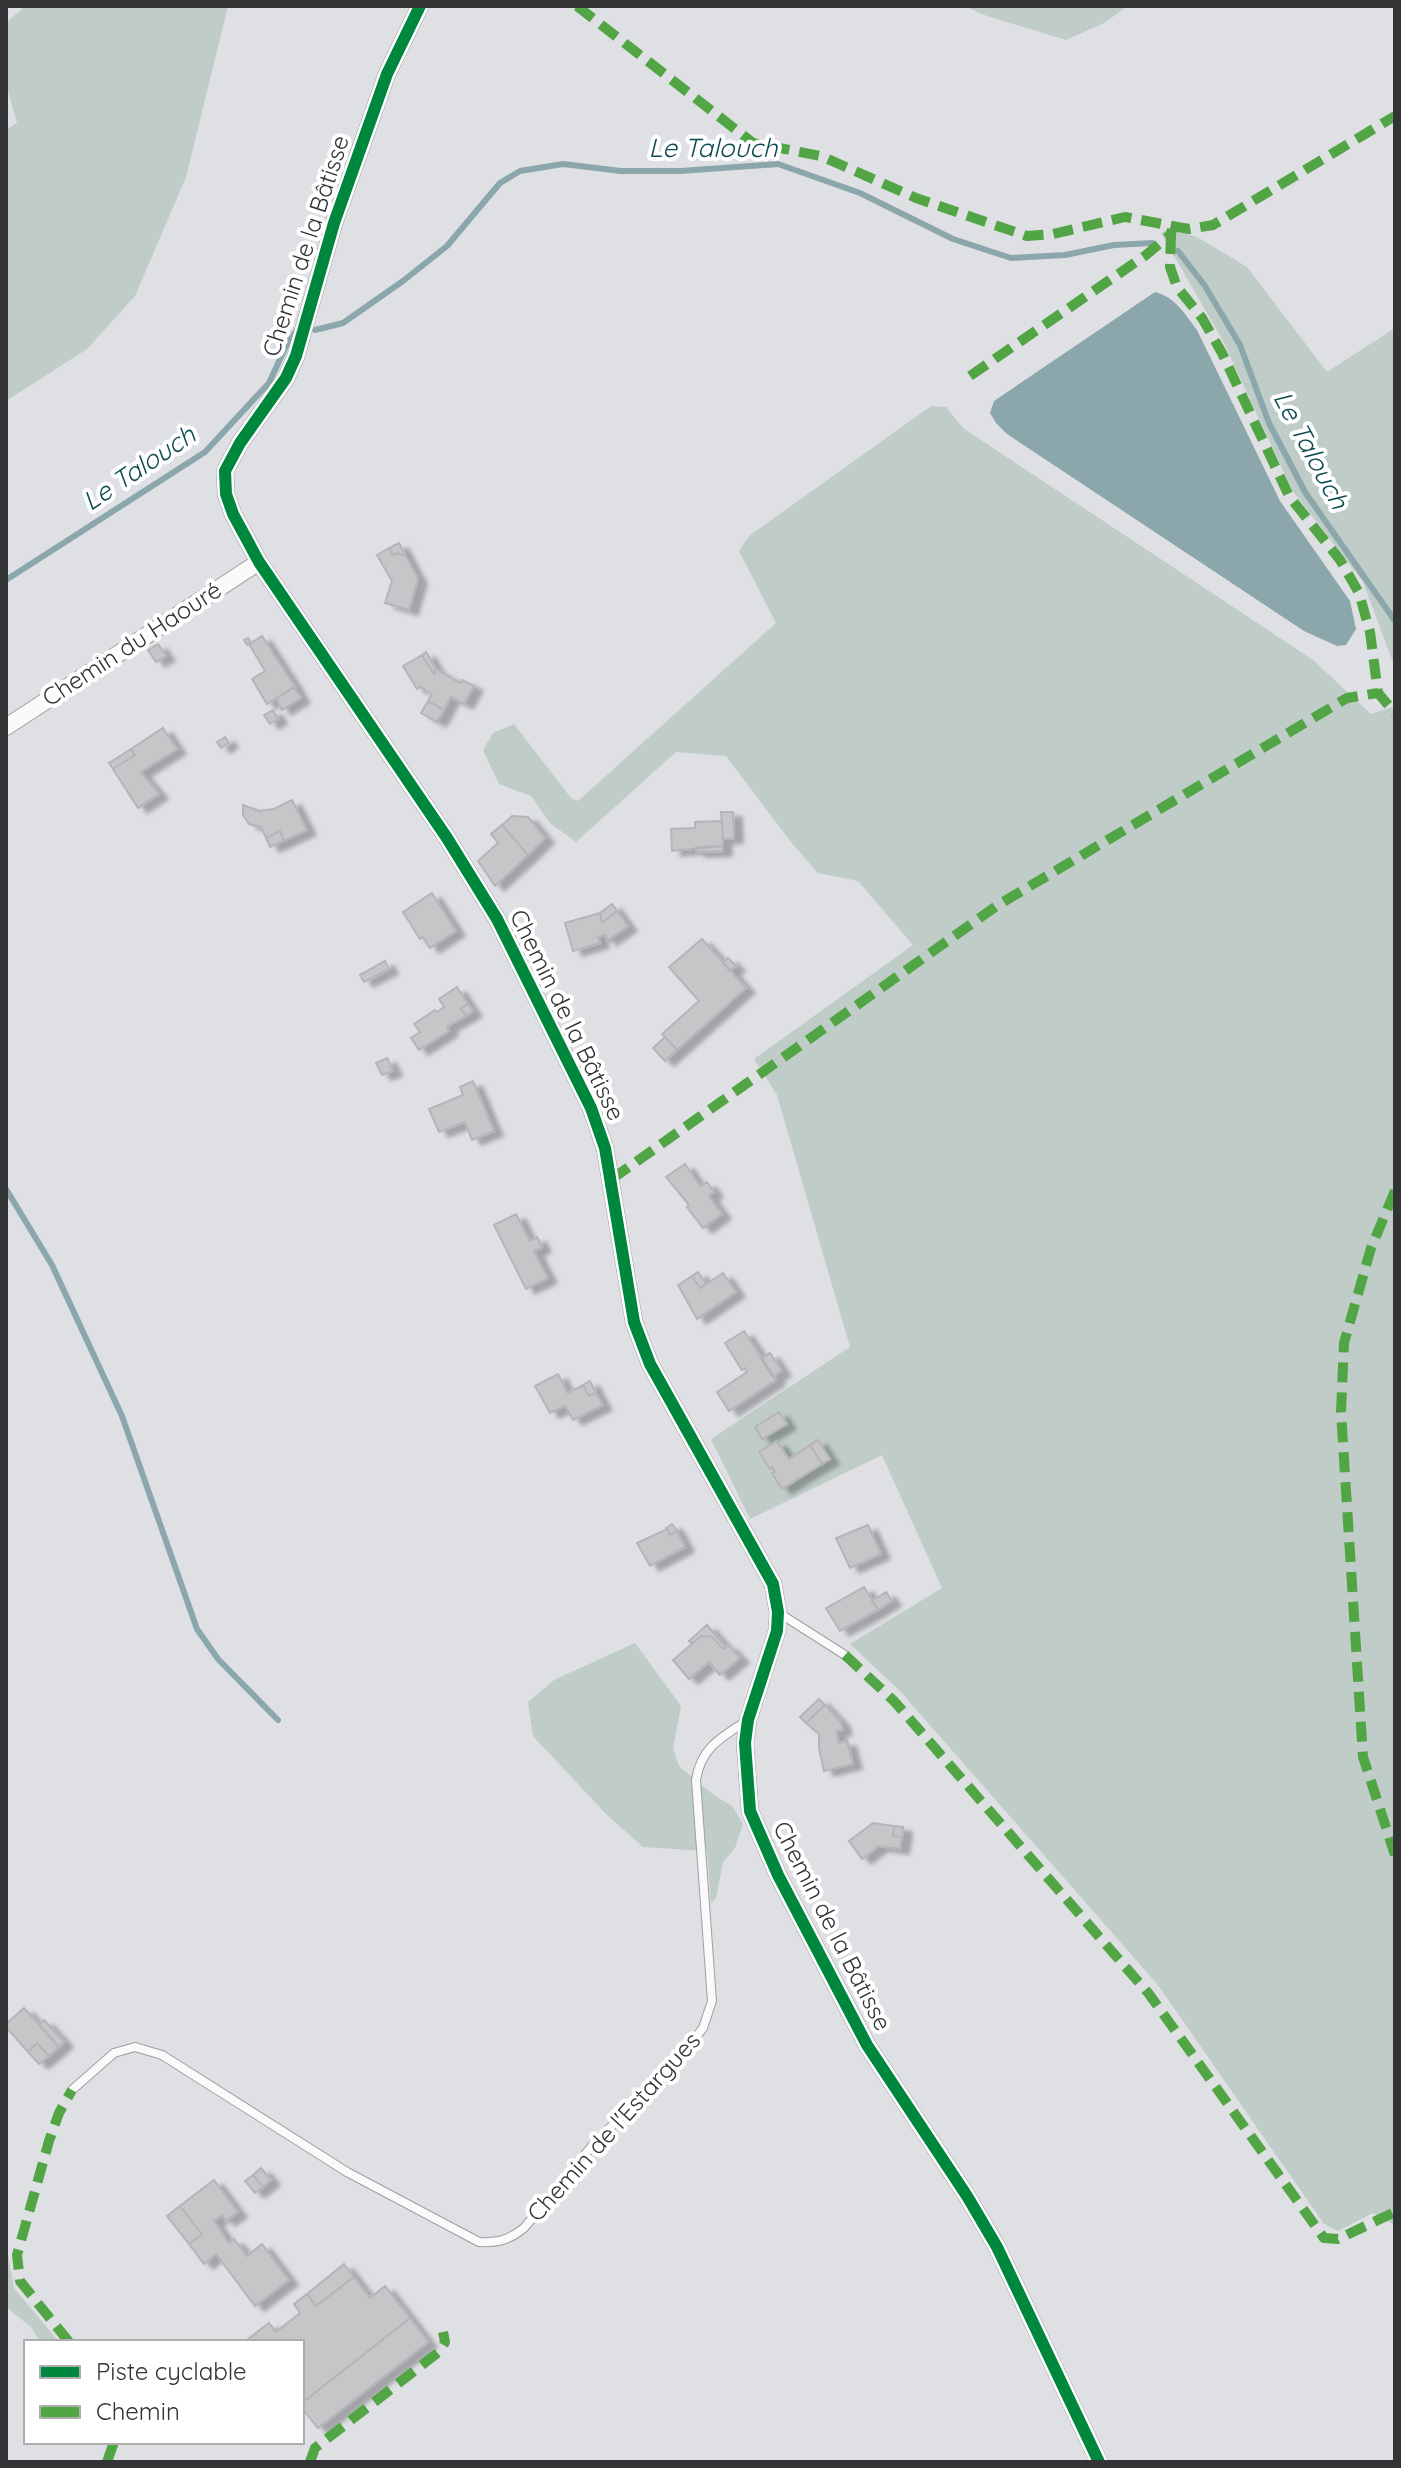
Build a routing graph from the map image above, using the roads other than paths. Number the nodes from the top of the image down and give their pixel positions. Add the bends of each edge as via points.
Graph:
1 (420, 6) edge
2 (259, 562) junction
3 (6, 727) edge
4 (778, 1612) junction
5 (845, 1655) dead end
6 (748, 1720) junction
7 (72, 2090) dead end
8 (1099, 2462) edge

1 - 2 street, Chemin de la Bâtisse via 387,74 339,208 296,356 225,471 233,514
2 - 3 street, Chemin du Haouré
2 - 4 street, Chemin de la Bâtisse via 447,838 497,919 552,1029 605,1148 634,1322 650,1364 773,1584
4 - 5 lane
4 - 6 street, Chemin de la Bâtisse via 777,1631
6 - 7 lane, Chemin de l'Estargues via 713,1742 698,1765 712,2001 703,2028 510,2239 479,2242 465,2235 347,2172 162,2055 135,2047 114,2053
6 - 8 street, Chemin de la Bâtisse via 750,1811 778,1875 867,2045 997,2247

